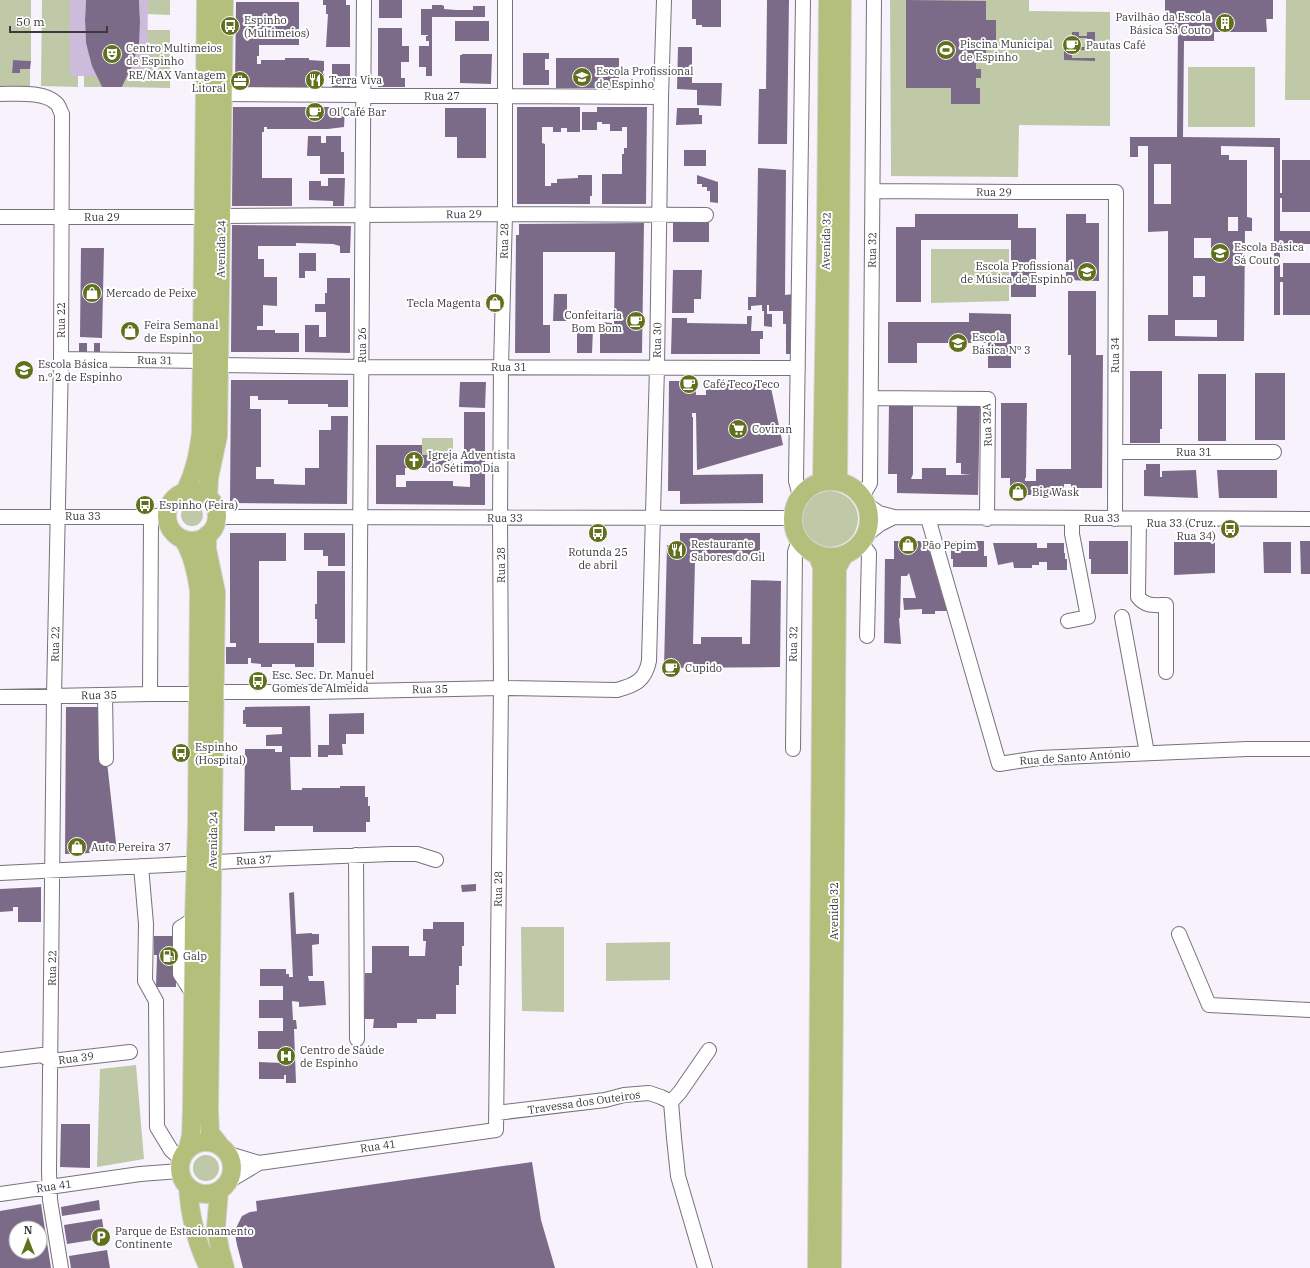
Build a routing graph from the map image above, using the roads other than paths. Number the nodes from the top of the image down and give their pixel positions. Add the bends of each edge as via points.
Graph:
1 (206, 0) edge
2 (224, 0) edge
3 (364, 0) edge
4 (505, 0) edge
5 (664, 0) edge
6 (802, 0) edge
7 (828, 0) edge
8 (842, 0) edge
9 (874, 0) edge
10 (0, 94) edge
11 (223, 94) junction
12 (363, 95) junction
13 (505, 96) junction
14 (661, 97) junction
15 (873, 191) junction
16 (1116, 192) joint
17 (504, 214) junction
18 (659, 214) junction
19 (706, 215) dead end
20 (221, 216) junction
21 (363, 216) junction
22 (62, 217) junction
23 (203, 217) junction
24 (0, 218) edge
25 (61, 359) junction
26 (202, 361) junction
27 (219, 365) junction
28 (362, 367) junction
29 (501, 367) junction
30 (657, 367) junction
31 (798, 368) junction
32 (871, 398) junction
33 (1115, 452) junction
34 (1274, 452) dead end
35 (830, 482) junction
36 (185, 492) junction
37 (800, 496) junction
38 (208, 497) junction
39 (864, 501) junction
40 (58, 516) junction
41 (159, 516) junction
42 (0, 517) edge
43 (217, 517) junction
44 (360, 517) junction
45 (500, 518) junction
46 (652, 518) junction
47 (793, 518) junction
48 (894, 518) junction
49 (928, 518) junction
50 (1072, 518) junction
51 (987, 519) junction
52 (1115, 519) junction
53 (1139, 519) junction
54 (1310, 519) edge
55 (207, 535) junction
56 (183, 539) junction
57 (863, 539) junction
58 (799, 540) junction
59 (817, 554) junction
60 (844, 555) junction
61 (1122, 617) dead end
62 (1068, 621) dead end
63 (867, 636) dead end
64 (1166, 672) dead end
65 (641, 679) joint
66 (501, 688) junction
67 (359, 691) junction
68 (206, 693) junction
69 (150, 694) junction
70 (105, 695) junction
71 (54, 696) junction
72 (0, 697) edge
73 (792, 748) dead end
74 (1310, 748) edge
75 (1147, 753) junction
76 (106, 759) dead end
77 (356, 855) junction
78 (436, 860) dead end
79 (204, 863) junction
80 (141, 866) junction
81 (53, 870) junction
82 (0, 873) edge
83 (1179, 934) dead end
84 (1310, 1010) edge
85 (357, 1039) dead end
86 (709, 1050) dead end
87 (130, 1052) dead end
88 (47, 1058) junction
89 (0, 1060) edge
90 (671, 1102) junction
91 (496, 1112) junction
92 (496, 1130) joint
93 (224, 1149) junction
94 (183, 1159) junction
95 (259, 1163) junction
96 (50, 1186) junction
97 (224, 1186) junction
98 (188, 1187) junction
99 (0, 1194) edge
100 (61, 1268) edge
101 (209, 1268) edge
102 (225, 1268) edge
103 (705, 1268) edge
104 (817, 1268) edge
105 (832, 1268) edge

1 - 23 main road, Avenida 24
2 - 11 main road, Avenida 24
3 - 12 street, Rua 26
4 - 13 street, Rua 28
5 - 14 street, Rua 30
6 - 31 street
7 - 35 main road, Avenida 32 via 826,229
8 - 35 main road, Avenida 32
9 - 15 street, Rua 32
10 - 22 street, Rua 22 via 46,96 56,103 62,114
11 - 12 street, Rua 27
11 - 20 main road, Avenida 24
12 - 13 street, Rua 27
12 - 21 street, Rua 26
13 - 14 street, Rua 27
13 - 17 street, Rua 28
14 - 18 street, Rua 30
15 - 16 street, Rua 29
15 - 32 street, Rua 32
16 - 33 street, Rua 34
17 - 18 street, Rua 29
17 - 21 street, Rua 29
17 - 29 street, Rua 28
18 - 19 street, Rua 29
18 - 30 street, Rua 30
20 - 21 street, Rua 29
20 - 27 main road, Avenida 24
21 - 28 street, Rua 26
22 - 23 street, Rua 29
22 - 24 street, Rua 29
22 - 25 street, Rua 22
23 - 26 main road, Avenida 24
25 - 26 street, Rua 31
25 - 40 street, Rua 22
26 - 36 main road, Avenida 24 via 198,458
27 - 28 street, Rua 31
27 - 38 main road, Avenida 24 via 218,436 209,478
28 - 29 street, Rua 31
28 - 44 street, Rua 26
29 - 30 street, Rua 31
29 - 45 street, Rua 28
30 - 31 street, Rua 31
30 - 46 street, Rua 30
31 - 37 street via 796,481
32 - 39 street, Rua 32 via 870,483
32 - 51 street, Rua 32A via 988,399
33 - 34 street, Rua 31
33 - 52 street, Rua 34
35 - 37 main road via 814,485
35 - 39 main road via 847,484 856,490
36 - 38 main road via 193,491
36 - 41 main road, Avenida 24 via 172,500
37 - 47 main road
38 - 43 main road, Avenida 24 via 214,504
39 - 48 street, Rua 33 via 879,512
39 - 57 main road via 869,514 869,526
40 - 41 street, Rua 33
40 - 42 street, Rua 33
40 - 71 street, Rua 22
41 - 56 main road, Avenida 24
41 - 69 street
43 - 44 street, Rua 33
43 - 55 main road
44 - 45 street, Rua 33
44 - 67 street, Rua 26
45 - 46 street, Rua 33
45 - 66 street, Rua 28
46 - 47 street, Rua 33
46 - 65 street, Rua 30 via 649,660
47 - 58 main road
48 - 49 street, Rua 33
48 - 57 street, Rua 33 via 880,524
49 - 51 street, Rua 33
49 - 75 street, Rua de Santo António via 999,764 1039,758
50 - 51 street, Rua 33
50 - 52 street, Rua 33
50 - 62 street via 1072,534 1088,617
52 - 53 street, Rua 33
53 - 54 street, Rua 33
53 - 64 street via 1138,597 1150,605 1166,606
55 - 56 main road via 200,539
55 - 68 main road, Avenida 24 via 207,549 216,592
56 - 68 main road, Avenida 24 via 190,551 199,590
57 - 60 main road
57 - 63 street via 869,553
58 - 59 main road via 807,549
58 - 73 street, Rua 32 via 795,552
59 - 60 main road via 826,557
59 - 104 main road, Avenida 32 via 822,567
60 - 105 main road, Avenida 32 via 837,568
61 - 75 street
65 - 66 street, Rua 35 via 632,686 617,690
66 - 67 street, Rua 35
66 - 91 street, Rua 28
67 - 68 street, Rua 35
68 - 69 street, Rua 35
68 - 79 main road, Avenida 24
69 - 70 street, Rua 35
70 - 71 street, Rua 35
70 - 76 street
71 - 72 street, Rua 35
71 - 81 street, Rua 22
74 - 75 street, Rua de Santo António
77 - 78 street, Rua 37 via 417,854
77 - 79 street, Rua 37
77 - 85 street
79 - 80 street, Rua 37
79 - 93 main road, Avenida 24 via 210,1132
79 - 94 main road, Avenida 24 via 194,919 192,1108 190,1136
80 - 81 street, Rua 37
80 - 94 street via 146,924 145,981 156,1001 157,1127 171,1150
81 - 82 street, Rua 37
81 - 88 street, Rua 22
83 - 84 street via 1209,1005
86 - 90 street
87 - 88 street, Rua 39
88 - 89 street, Rua 39
88 - 96 street, Rua 22
90 - 91 street, Travessa dos Outeiros via 649,1093 630,1094 605,1100
90 - 103 street via 678,1176
91 - 92 street, Rua 28
92 - 95 street, Rua 41
93 - 94 main road via 205,1141 199,1142
93 - 95 street, Rua 41
93 - 97 main road, Avenida 24 via 232,1167 232,1174
94 - 96 street, Rua 41 via 140,1174
94 - 98 main road via 181,1177
95 - 97 street, Rua 41
96 - 99 street, Rua 41
96 - 100 street, Rua 22
97 - 98 main road via 206,1194
97 - 102 main road, Avenida 24 via 216,1227
98 - 101 main road via 195,1230

